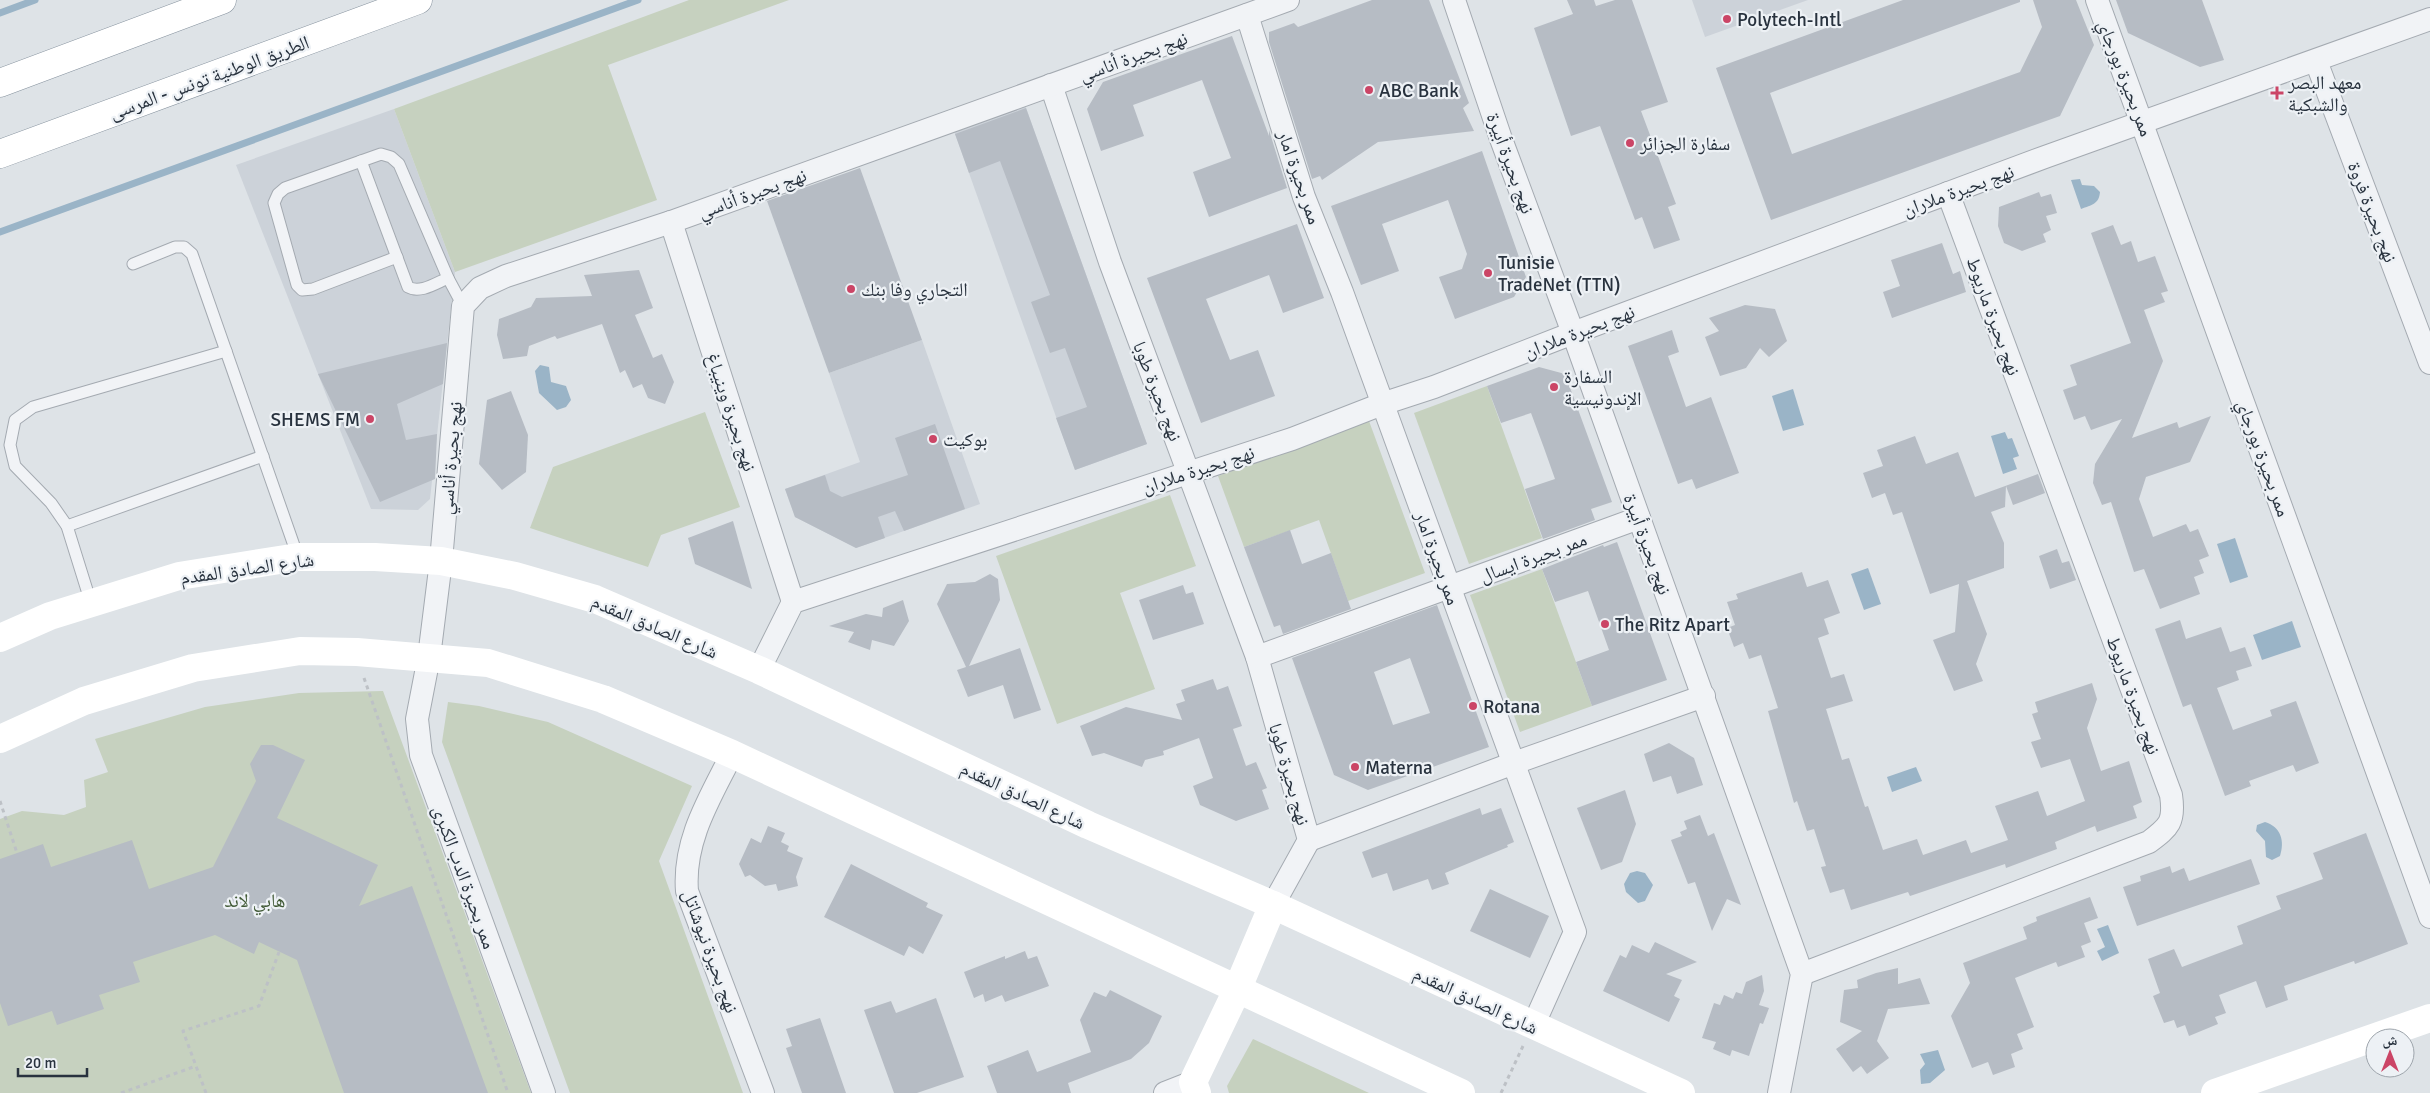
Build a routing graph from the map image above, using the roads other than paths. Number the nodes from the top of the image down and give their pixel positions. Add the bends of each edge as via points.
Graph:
1 (222, 0) edge
2 (418, 0) edge
3 (1288, 0) edge
4 (1454, 0) edge
5 (2097, 0) edge
6 (1247, 15) junction
7 (2430, 19) edge
8 (2316, 61) junction
9 (0, 83) edge
10 (1051, 85) junction
11 (2143, 121) junction
12 (0, 154) edge
13 (361, 161) junction
14 (1948, 194) junction
15 (671, 222) junction
16 (397, 258) junction
17 (132, 264) dead end
18 (448, 278) junction
19 (463, 306) junction
20 (1573, 333) junction
21 (226, 351) junction
22 (2430, 363) edge
23 (1382, 404) junction
24 (262, 456) junction
25 (1188, 471) junction
26 (1639, 518) junction
27 (67, 526) junction
28 (298, 557) junction
29 (441, 562) junction
30 (1449, 587) junction
31 (793, 602) junction
32 (91, 603) junction
33 (0, 638) edge
34 (1257, 656) junction
35 (429, 657) junction
36 (759, 670) junction
37 (1704, 696) junction
38 (0, 738) edge
39 (732, 754) junction
40 (1514, 763) junction
41 (1309, 840) junction
42 (1273, 904) junction
43 (2430, 917) edge
44 (1802, 974) junction
45 (1236, 990) junction
46 (2430, 1018) edge
47 (1533, 1026) junction
48 (1195, 1088) edge
49 (544, 1093) edge
50 (763, 1093) edge
51 (1165, 1093) edge
52 (1462, 1093) edge
53 (1681, 1093) edge
54 (1779, 1093) edge
55 (2215, 1093) edge

1 - 9 main road
2 - 12 main road, الطريق الوطنية تونس - المرسى
3 - 6 street, نهج بحيرة أناسي
4 - 20 street, نهج بحيرة أبيرة via 1501,139
5 - 11 street, ممر بحيرة بورجاي
6 - 10 street, نهج بحيرة أناسي
6 - 23 street, ممر بحيرة امار via 1304,196
7 - 8 street, نهج بحيرة ملاران
8 - 11 street, نهج بحيرة ملاران
8 - 22 street, نهج بحيرة فروة
10 - 15 street, نهج بحيرة أناسي
10 - 25 street, نهج بحيرة طوبا via 1110,262
11 - 14 street, نهج بحيرة ملاران
11 - 43 street, ممر بحيرة بورجاي
13 - 16 lane
13 - 16 lane via 285,188 278,194 274,203 297,285 302,290 313,289
13 - 18 lane via 381,154 399,164
14 - 20 street, نهج بحيرة ملاران
14 - 44 street, نهج بحيرة ماريوط via 2168,786 2174,812 2167,828 2149,842
15 - 19 street, نهج بحيرة أناسي via 506,276 480,288
15 - 31 street, نهج بحيرة وينيباغ
16 - 18 lane via 408,287 413,290
17 - 21 lane via 175,248 188,250
18 - 19 lane
19 - 29 street, نهج بحيرة أناسي
20 - 23 street, نهج بحيرة ملاران
20 - 26 street, نهج بحيرة أبيرة
21 - 24 lane
21 - 27 lane via 33,407 15,420 10,445 15,466 51,503
23 - 25 street, نهج بحيرة ملاران via 1292,439
23 - 30 street, ممر بحيرة امار
24 - 27 lane
24 - 28 lane
25 - 31 street, نهج بحيرة ملاران
25 - 34 street, نهج بحيرة طوبا
26 - 30 street, ممر بحيرة ايسال
26 - 37 street, نهج بحيرة أبيرة
27 - 32 lane
28 - 29 main road, شارع الصادق المقدم via 375,557
28 - 32 main road, شارع الصادق المقدم via 179,576
29 - 35 street, نهج بحيرة أناسي
29 - 36 main road, شارع الصادق المقدم via 515,576 595,599
30 - 34 street, ممر بحيرة ايسال
30 - 40 street, ممر بحيرة امار
31 - 36 street
32 - 33 main road, شارع الصادق المقدم via 50,616
34 - 41 street, نهج بحيرة طوبا
35 - 38 main road via 300,651 193,668 84,701
35 - 39 main road via 488,663 603,699
35 - 49 street, ممر بحيرة الدب الكبرى via 417,719 421,755
36 - 42 main road, شارع الصادق المقدم via 1088,825
37 - 40 street, نهج بحيرة طوبا
37 - 44 street, نهج بحيرة أبيرة
39 - 45 main road
39 - 50 street, نهج بحيرة نيوشاتل via 700,818 690,847 687,891
40 - 41 street, نهج بحيرة طوبا
40 - 47 street, ممر بحيرة امار via 1575,932
41 - 42 street, نهج بحيرة طوبا
42 - 45 main road
42 - 47 main road, شارع الصادق المقدم
44 - 54 street
45 - 48 main road
45 - 52 main road
46 - 55 main road
47 - 53 main road, شارع الصادق المقدم
48 - 51 street

